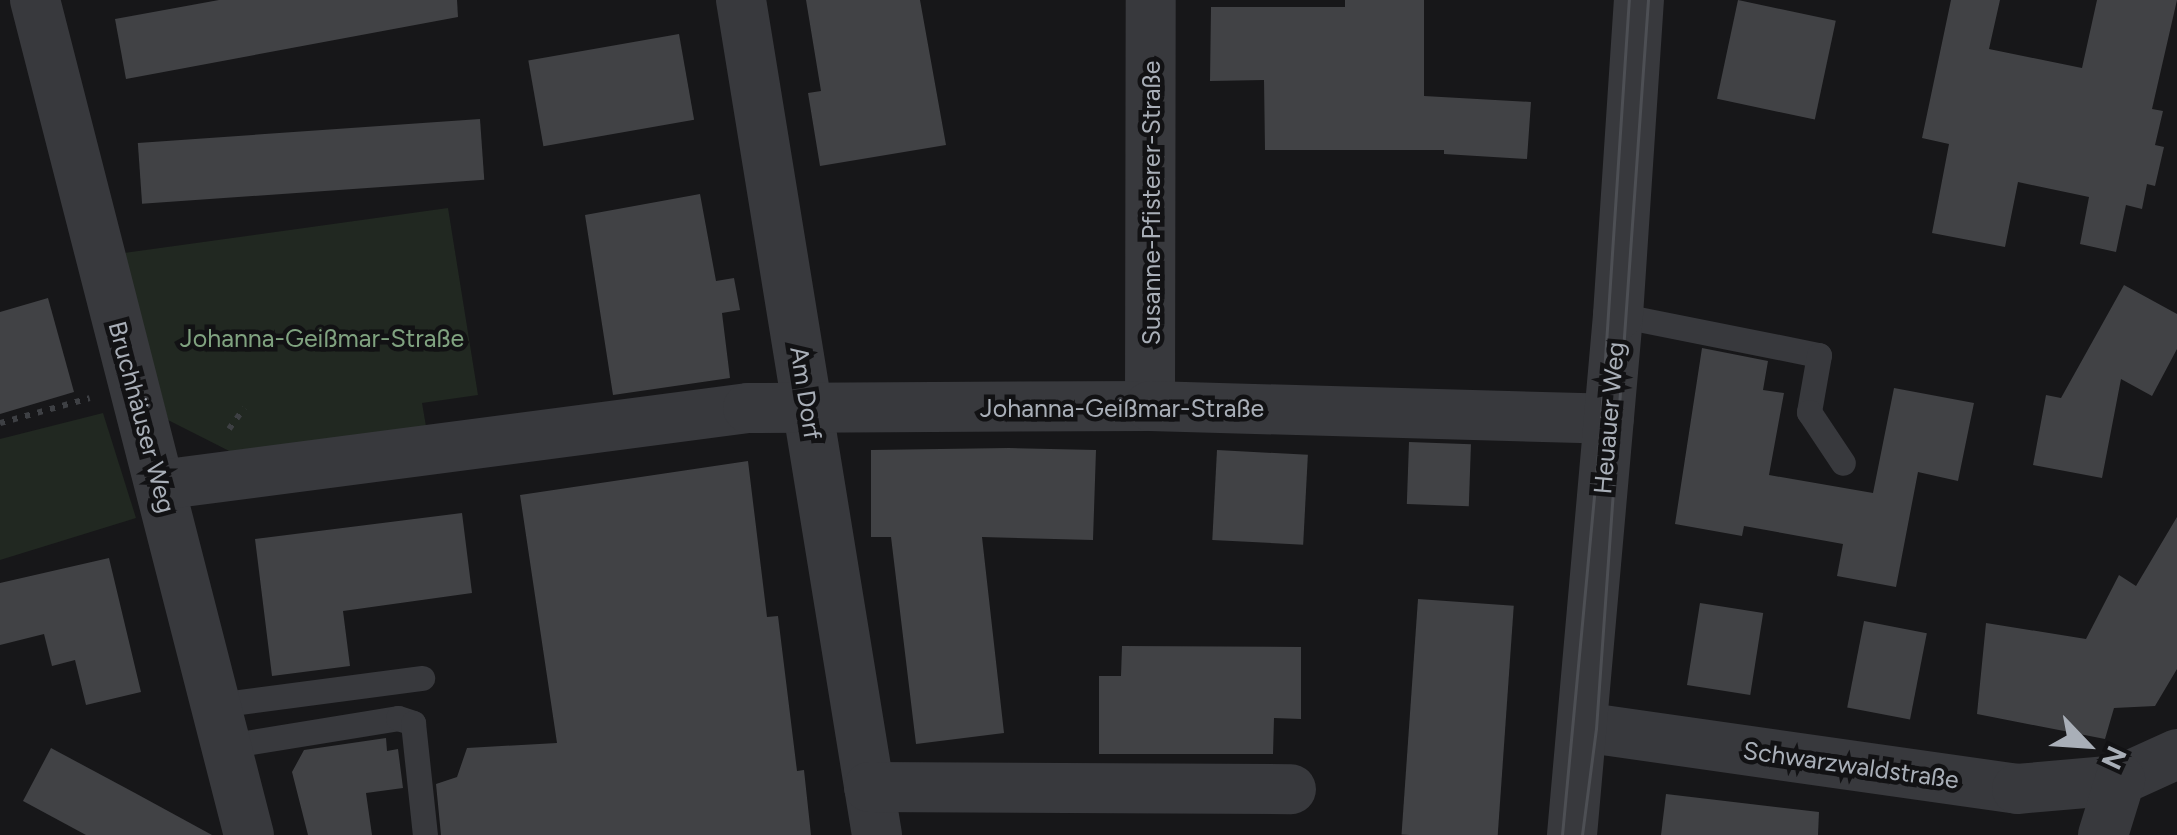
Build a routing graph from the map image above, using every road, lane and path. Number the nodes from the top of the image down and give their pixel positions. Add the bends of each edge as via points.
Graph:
1 (35, 0) edge
2 (741, 0) edge
3 (1152, 0) edge
4 (1639, 0) edge
5 (1618, 315) junction
6 (134, 386) junction
7 (1150, 406) junction
8 (809, 408) junction
9 (1610, 419) junction
10 (0, 423) edge
11 (1843, 464) dead end
12 (160, 485) junction
13 (422, 678) dead end
14 (222, 726) junction
15 (1582, 727) junction
16 (2177, 754) edge
17 (2120, 780) junction
18 (1291, 788) dead end
19 (873, 811) edge
20 (250, 835) edge
21 (425, 835) edge
22 (1572, 835) edge
23 (2104, 835) edge

1 - 6 street, Bruchhäuser Weg
2 - 8 street, Am Dorf
3 - 7 street, Susanne-Pfisterer-Straße
4 - 5 street, Heuauer Weg
5 - 9 street, Heuauer Weg
5 - 11 lane via 1819,354 1809,412
6 - 10 path
6 - 12 street, Bruchhäuser Weg
7 - 8 street, Johanna-Geißmar-Straße
7 - 9 street, Johanna-Geißmar-Straße
8 - 12 street, Johanna-Geißmar-Straße via 728,411
8 - 19 street, Am Dorf
9 - 15 street, Heuauer Weg
12 - 14 street, Bruchhäuser Weg
13 - 14 lane
14 - 20 street, Bruchhäuser Weg
14 - 21 lane via 398,718 413,724
15 - 17 street, Schwarzwaldstraße via 2017,789
15 - 22 street, Heuauer Weg
16 - 17 street, Schwarzwaldstraße
17 - 23 street
18 - 19 street, Am Dorf

